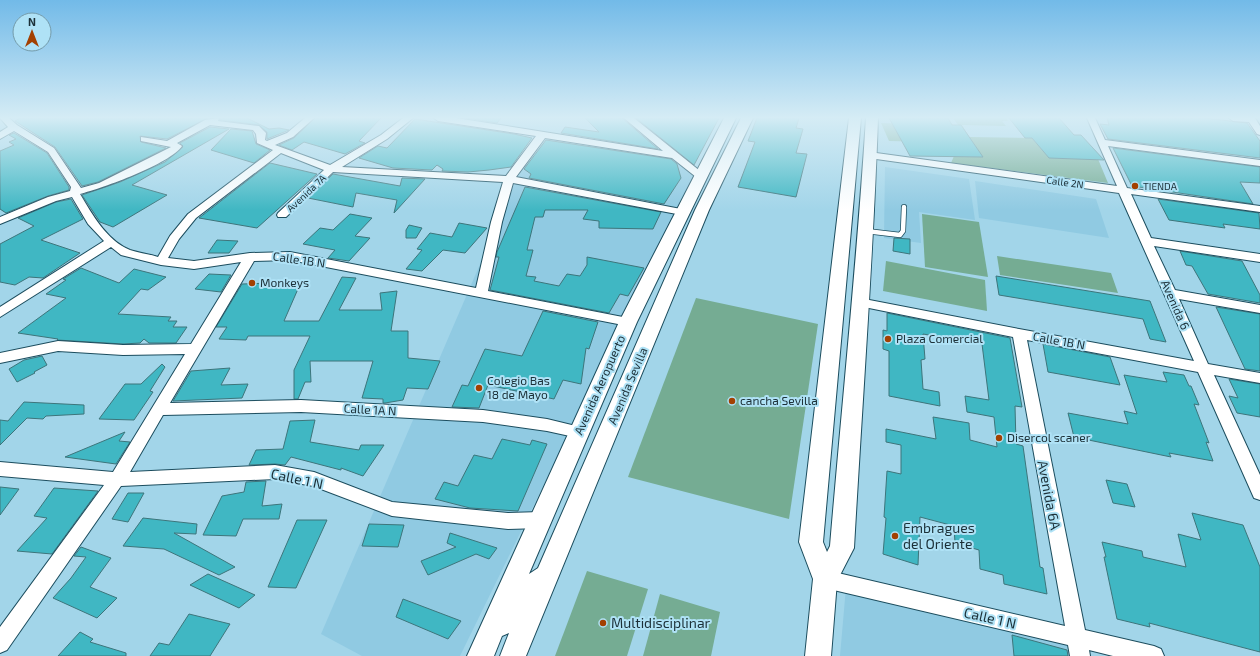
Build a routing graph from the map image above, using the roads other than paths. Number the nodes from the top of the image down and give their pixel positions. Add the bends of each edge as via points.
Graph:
1 (49, 149) edge
2 (175, 149) edge
3 (276, 149) edge
4 (365, 149) edge
5 (531, 149) edge
6 (631, 149) edge
7 (665, 149) edge
8 (720, 149) edge
9 (729, 149) edge
10 (852, 149) edge
11 (870, 149) edge
12 (1105, 149) edge
13 (1152, 149) edge
14 (279, 150) junction
15 (673, 155) junction
16 (869, 155) junction
17 (1260, 163) edge
18 (332, 169) junction
19 (711, 178) junction
20 (510, 179) junction
21 (1123, 190) junction
22 (75, 194) junction
23 (904, 207) dead end
24 (1260, 209) edge
25 (682, 212) junction
26 (282, 216) dead end
27 (0, 221) edge
28 (866, 231) junction
29 (1146, 241) junction
30 (111, 242) junction
31 (250, 256) junction
32 (1260, 258) edge
33 (161, 261) junction
34 (1170, 293) junction
35 (481, 294) junction
36 (860, 302) junction
37 (1260, 309) edge
38 (0, 313) edge
39 (628, 322) junction
40 (1019, 334) junction
41 (195, 349) junction
42 (0, 358) edge
43 (1204, 368) junction
44 (1260, 378) edge
45 (160, 409) junction
46 (579, 432) junction
47 (0, 469) edge
48 (1254, 469) edge
49 (117, 479) junction
50 (1260, 493) edge
51 (541, 520) junction
52 (550, 568) junction
53 (825, 578) junction
54 (0, 643) edge
55 (1078, 647) edge
56 (486, 650) edge
57 (513, 656) edge
58 (818, 656) edge
59 (1154, 656) edge

1 - 22 street, Calle 1B N via 76,187
2 - 22 street via 103,185
3 - 14 street
4 - 18 street, Avenida 7A
5 - 20 street
6 - 15 street
7 - 15 street
8 - 19 main road, Avenida Aeropuerto
9 - 19 main road, Avenida Sevilla
10 - 53 main road via 811,542
11 - 16 main road
12 - 21 street, Avenida 6
13 - 17 street
14 - 18 street
14 - 33 street via 192,216 174,238
15 - 19 street
16 - 21 street, Calle 2N
16 - 28 main road
18 - 20 street
18 - 26 street, Avenida 7A
19 - 25 main road, Avenida Aeropuerto
19 - 52 main road, Avenida Sevilla
20 - 25 street
20 - 35 street
21 - 24 street, Calle 2N
21 - 29 street, Avenida 6
22 - 27 street via 52,199
22 - 30 street, Calle 1B N via 92,222
23 - 28 lane via 903,231 900,235
25 - 39 main road, Avenida Aeropuerto
28 - 36 main road
29 - 32 street
29 - 34 street, Avenida 6
30 - 33 street, Calle 1B N via 125,252
30 - 38 street
31 - 33 street, Calle 1B N via 194,265
31 - 35 street, Calle 1B N via 290,256
31 - 41 street
34 - 37 street
34 - 43 street, Avenida 6
35 - 39 street, Calle 1B N
36 - 40 street, Calle 1B N
36 - 53 main road via 842,548
39 - 46 main road, Avenida Aeropuerto
40 - 43 street, Calle 1B N
40 - 55 street, Avenida 6A
41 - 42 street via 123,350 58,346
41 - 45 street
43 - 44 street, Calle 1B N
43 - 48 street, Avenida 6
45 - 46 street, Calle 1A N via 309,406 483,416
45 - 49 street
46 - 51 main road, Avenida Aeropuerto
47 - 49 street, Calle 1 N
48 - 50 street, Avenida 6
49 - 51 street, Calle 1 N via 274,472 314,479 392,508 508,521
49 - 54 street
51 - 56 main road, Avenida Aeropuerto
52 - 56 main road
52 - 57 main road, Avenida Sevilla
53 - 55 street, Calle 1 N
53 - 58 main road
55 - 59 street, Calle 1 N

